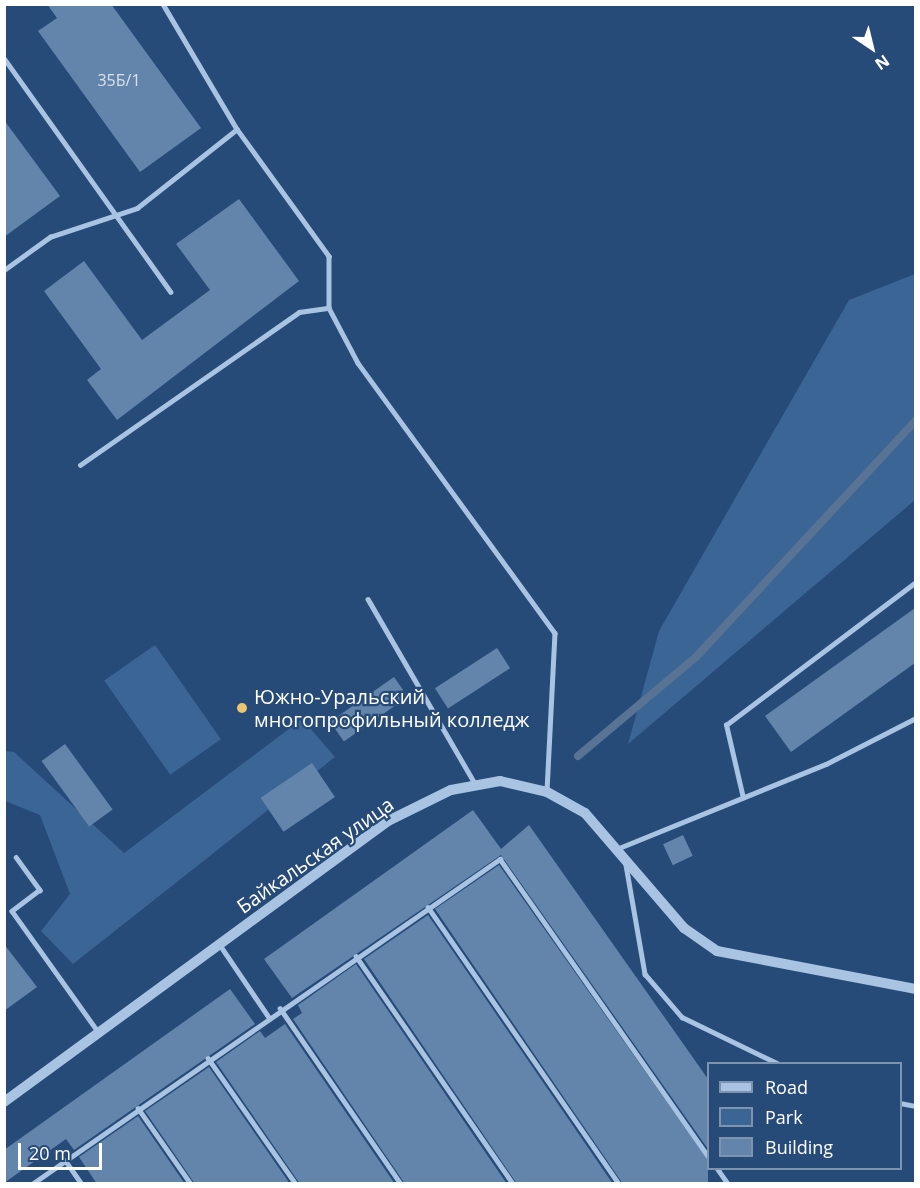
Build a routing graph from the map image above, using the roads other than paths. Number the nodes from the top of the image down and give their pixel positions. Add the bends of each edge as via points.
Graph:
1 (163, 4) edge
2 (4, 58) edge
3 (237, 129) junction
4 (115, 215) junction
5 (4, 270) edge
6 (171, 292) dead end
7 (329, 308) junction
8 (80, 465) dead end
9 (915, 582) edge
10 (368, 599) dead end
11 (915, 717) edge
12 (476, 785) junction
13 (547, 792) junction
14 (743, 798) junction
15 (621, 850) junction
16 (16, 858) dead end
17 (428, 908) junction
18 (220, 945) junction
19 (356, 956) junction
20 (915, 989) edge
21 (280, 1008) junction
22 (268, 1016) junction
23 (99, 1033) junction
24 (208, 1058) junction
25 (775, 1062) edge
26 (4, 1102) edge
27 (138, 1108) junction
28 (707, 1155) edge
29 (65, 1160) junction
30 (718, 1170) edge
31 (32, 1184) edge
32 (82, 1184) edge
33 (191, 1184) edge
34 (296, 1184) edge
35 (401, 1184) edge
36 (513, 1184) edge
37 (619, 1184) edge
38 (728, 1184) edge

1 - 3 lane
2 - 4 lane
3 - 4 lane via 137,208
3 - 7 lane via 328,256
4 - 5 lane via 50,237
4 - 6 lane
7 - 8 lane via 299,312
7 - 13 lane via 358,363 555,633
9 - 14 lane via 726,725
10 - 12 lane
11 - 14 lane via 826,764
12 - 13 street, Байкальская улица via 500,780
12 - 18 street, Байкальская улица via 451,790 388,821
13 - 15 street, Байкальская улица via 585,813
14 - 15 lane
15 - 20 street, Байкальская улица via 684,928 717,951
15 - 25 lane via 645,974 682,1017
16 - 23 lane via 40,890 12,911
17 - 19 lane
17 - 28 lane via 500,859
17 - 37 lane
18 - 22 lane
18 - 23 street, Байкальская улица
19 - 21 lane
19 - 36 lane
21 - 22 lane
21 - 35 lane
22 - 24 lane
23 - 26 street, Байкальская улица
24 - 27 lane
24 - 34 lane
27 - 29 lane
27 - 33 lane
29 - 31 lane
29 - 32 lane
30 - 38 lane

